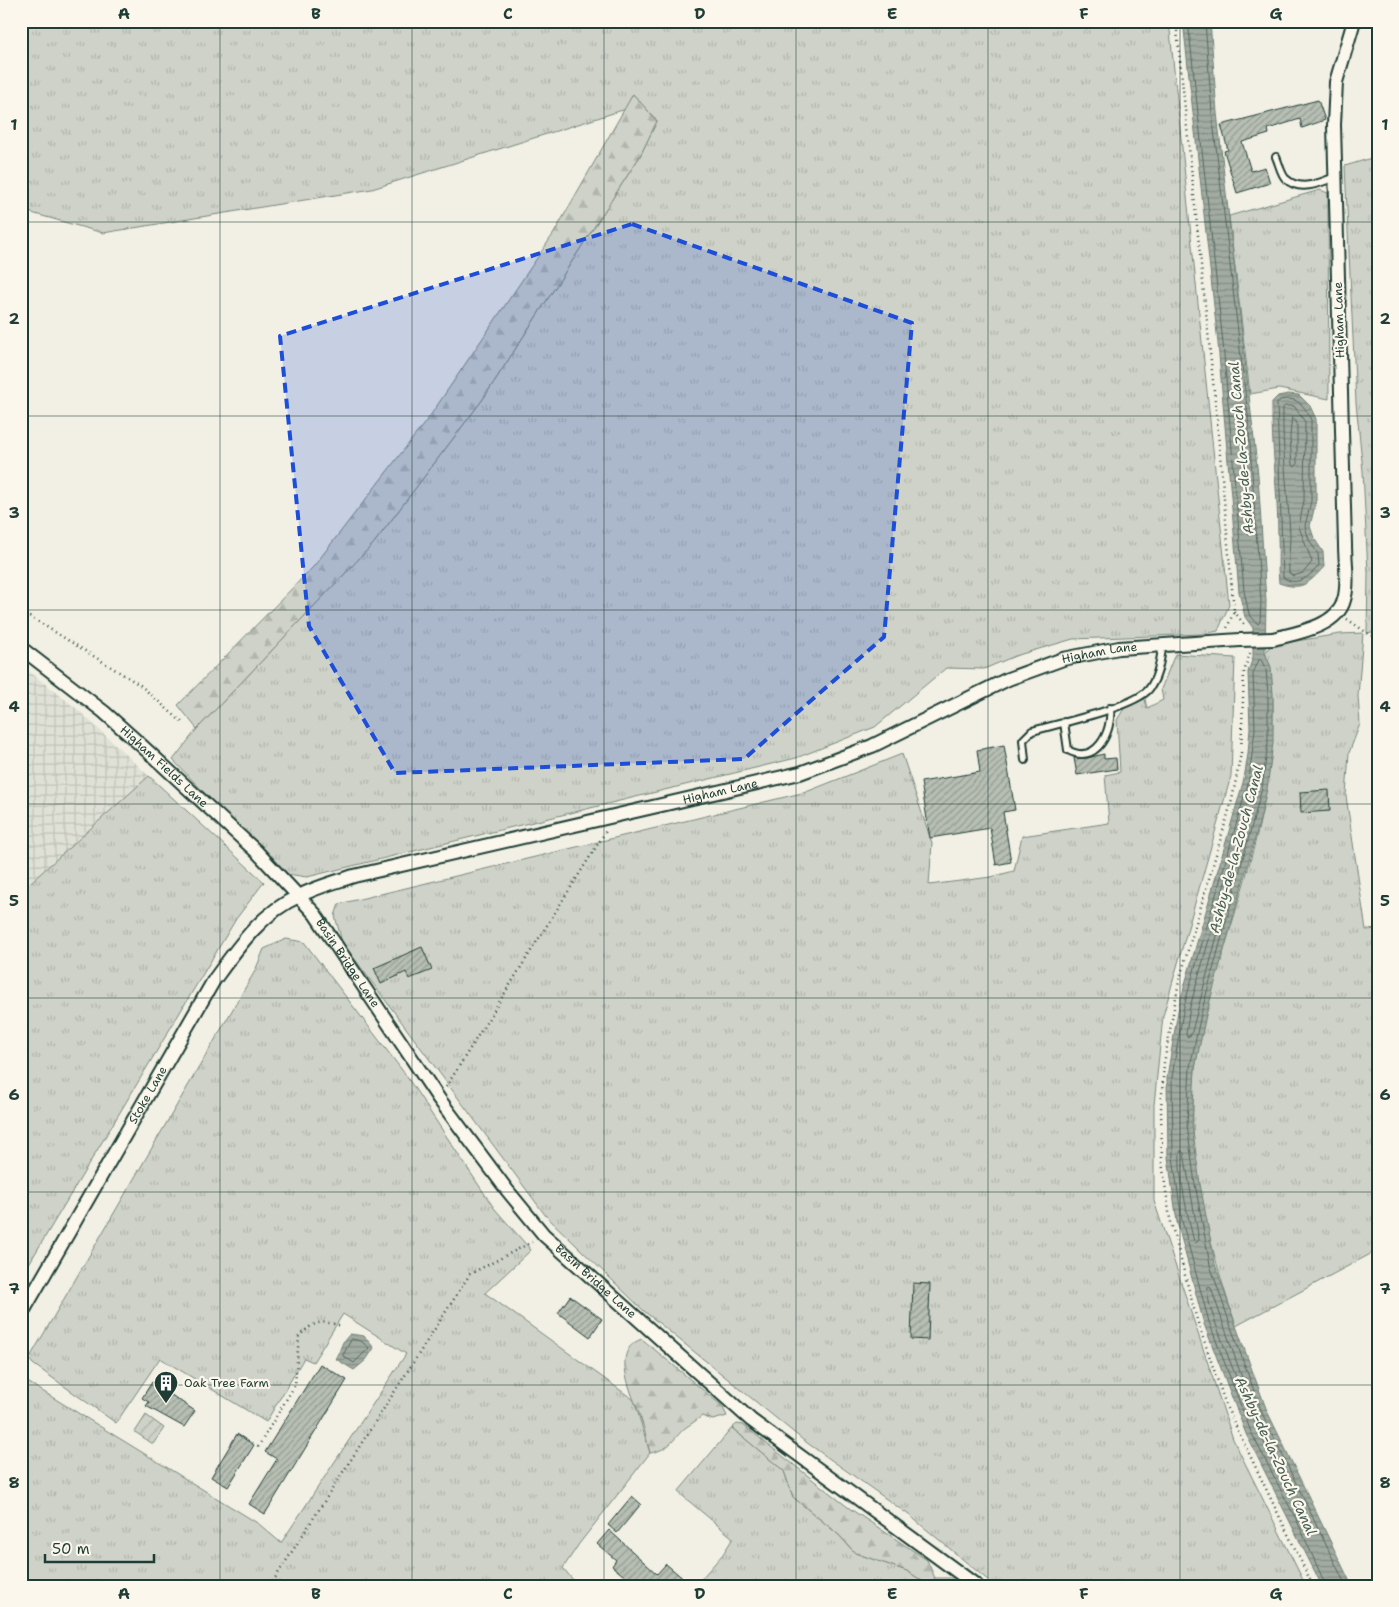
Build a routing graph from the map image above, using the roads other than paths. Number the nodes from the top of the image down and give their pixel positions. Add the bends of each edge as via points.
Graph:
1 (1354, 21) edge
2 (1276, 157) dead end
3 (1335, 178) junction
4 (1163, 644) junction
5 (21, 648) edge
6 (1110, 708) junction
7 (1064, 722) junction
8 (1025, 760) dead end
9 (298, 896) junction
10 (21, 1315) edge
11 (978, 1586) edge

1 - 3 street, Higham Lane via 1336,82
2 - 3 lane via 1285,178 1299,186
3 - 4 street, Higham Lane, bridge via 1344,599 1337,614 1302,632 1273,639
4 - 6 lane via 1156,675 1147,691
4 - 9 street, Higham Lane via 1119,648 1063,659 1008,680 872,746 800,773 354,876
5 - 9 street, Higham Fields Lane via 104,712 163,764 257,852
6 - 7 lane
6 - 7 lane via 1111,725 1106,737 1100,746 1085,753 1068,750
7 - 8 lane via 1026,735 1022,746
9 - 10 street, Stoke Lane via 261,921 214,980
9 - 11 street, Basin Bridge Lane via 315,914 439,1099 506,1190 544,1235 751,1420

